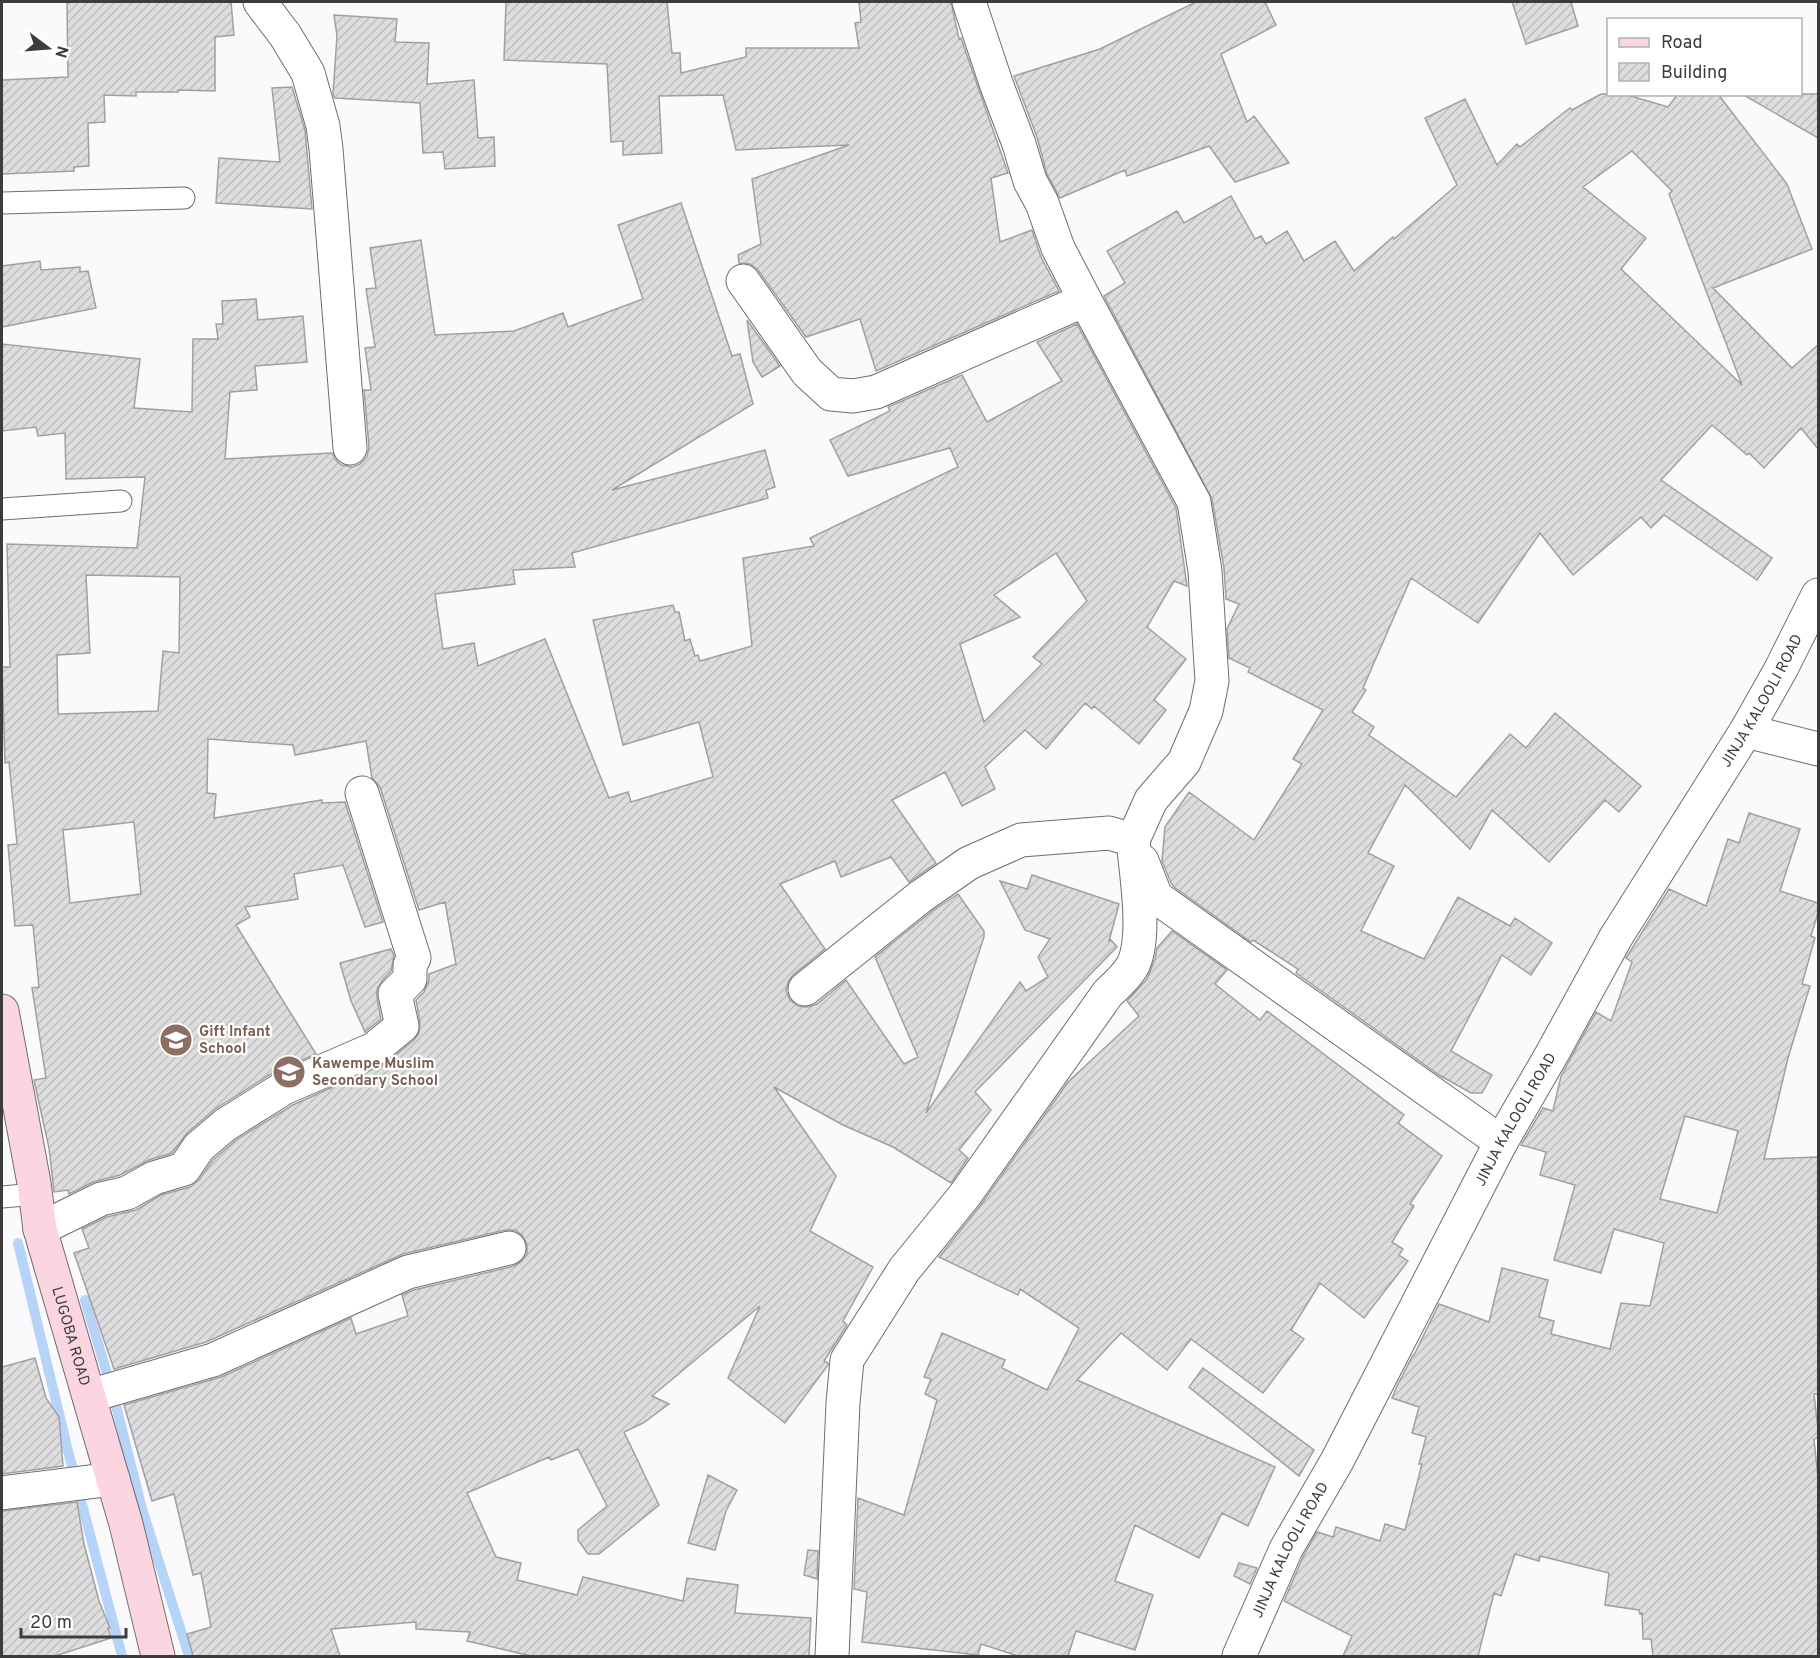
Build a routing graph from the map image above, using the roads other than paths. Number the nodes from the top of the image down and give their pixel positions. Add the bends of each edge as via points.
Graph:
1 (260, 2) edge
2 (969, 2) edge
3 (184, 198) dead end
4 (2, 203) edge
5 (743, 281) dead end
6 (1085, 300) junction
7 (350, 448) dead end
8 (121, 501) dead end
9 (2, 509) edge
10 (1818, 595) edge
11 (1746, 730) junction
12 (1818, 749) edge
13 (362, 793) dead end
14 (1133, 840) junction
15 (805, 989) dead end
16 (2, 1011) edge
17 (1501, 1142) junction
18 (36, 1194) junction
19 (2, 1197) edge
20 (40, 1229) junction
21 (509, 1248) dead end
22 (89, 1396) junction
23 (112, 1479) junction
24 (2, 1493) edge
25 (158, 1656) edge
26 (832, 1656) edge
27 (1239, 1656) edge

1 - 7 street via 308,74 323,126
2 - 6 street via 1029,182
3 - 4 lane
5 - 6 street via 807,372 831,394 853,396 876,392
6 - 14 street via 1194,502 1206,581 1212,681 1206,711 1184,762 1151,800
8 - 9 lane
10 - 11 street, JINJA KALOOLI ROAD
11 - 12 street
11 - 17 street, JINJA KALOOLI ROAD via 1616,937
13 - 20 street via 414,958 410,979 395,993 402,1026 374,1049 284,1088 225,1125 199,1147 184,1169 154,1178 127,1193 101,1199
14 - 15 street via 1109,833 1021,840 969,863
14 - 17 street via 1156,897
14 - 26 street via 1141,934 1134,964 1108,993 965,1196 904,1270 847,1360
16 - 18 street, LUGOBA ROAD
17 - 27 street, JINJA KALOOLI ROAD via 1337,1461 1286,1549
18 - 19 lane
18 - 20 street, LUGOBA ROAD
20 - 22 street, LUGOBA ROAD
21 - 22 street via 408,1272 213,1360
22 - 23 street, LUGOBA ROAD
23 - 24 street
23 - 25 street, LUGOBA ROAD

